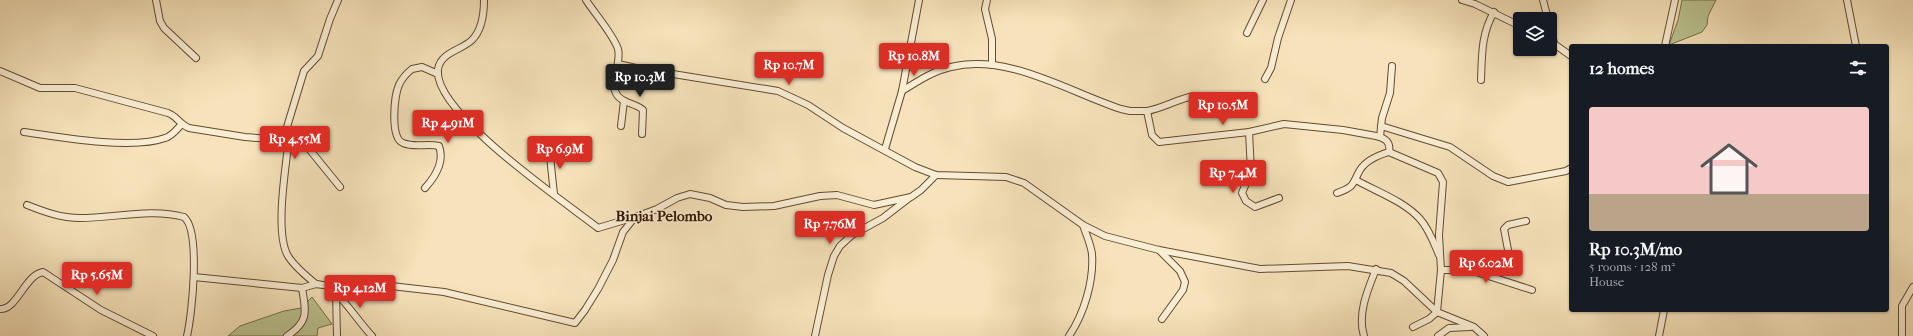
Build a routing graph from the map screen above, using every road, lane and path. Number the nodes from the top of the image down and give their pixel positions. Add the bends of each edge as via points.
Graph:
1 (156, 0) edge
2 (338, 0) edge
3 (484, 0) edge
4 (586, 0) edge
5 (919, 0) edge
6 (987, 0) edge
7 (1263, 0) edge
8 (1291, 0) edge
9 (1462, 0) edge
10 (1543, 0) edge
11 (1675, 0) edge
12 (1847, 0) edge
13 (1494, 12) junction
14 (1546, 12) edge
15 (1513, 22) edge
16 (1247, 33) dead end
17 (1665, 44) edge
18 (1856, 44) edge
19 (1557, 46) edge
20 (1569, 55) edge
21 (196, 58) dead end
22 (618, 64) junction
23 (992, 66) junction
24 (1392, 66) dead end
25 (0, 71) edge
26 (438, 74) junction
27 (1265, 79) dead end
28 (1481, 80) dead end
29 (902, 91) junction
30 (1194, 96) dead end
31 (624, 101) junction
32 (1147, 111) junction
33 (181, 125) junction
34 (621, 126) dead end
35 (1381, 126) junction
36 (285, 131) junction
37 (24, 132) dead end
38 (1249, 132) junction
39 (642, 134) dead end
40 (1380, 137) junction
41 (283, 140) junction
42 (549, 147) dead end
43 (885, 149) junction
44 (1389, 152) junction
45 (1569, 169) edge
46 (936, 175) junction
47 (1356, 180) junction
48 (340, 186) dead end
49 (425, 188) dead end
50 (1337, 193) dead end
51 (554, 194) junction
52 (910, 198) junction
53 (1278, 198) dead end
54 (27, 205) dead end
55 (635, 217) junction
56 (1526, 221) dead end
57 (1083, 225) junction
58 (1159, 250) junction
59 (1441, 260) junction
60 (1376, 269) junction
61 (1441, 270) junction
62 (1470, 270) junction
63 (194, 276) junction
64 (316, 284) junction
65 (1913, 287) edge
66 (302, 288) junction
67 (336, 290) junction
68 (1532, 290) dead end
69 (0, 309) edge
70 (1437, 312) junction
71 (1664, 312) edge
72 (1162, 319) dead end
73 (1413, 327) dead end
74 (1474, 327) junction
75 (153, 336) edge
76 (187, 336) edge
77 (287, 336) edge
78 (337, 336) edge
79 (372, 336) edge
80 (815, 336) edge
81 (1069, 336) edge
82 (1364, 336) edge
83 (1438, 336) edge
84 (1484, 336) edge
85 (1659, 336) edge
86 (1901, 336) edge

1 - 21 street via 164,28
2 - 36 street via 320,53 315,62 304,71
3 - 26 street via 478,31 468,43 444,57
4 - 22 street via 616,44 619,53
5 - 29 street
6 - 23 street via 985,9 992,39
7 - 16 street
8 - 27 street via 1271,68
9 - 13 street
10 - 14 street
11 - 17 street
12 - 18 street
13 - 15 street
13 - 28 street via 1482,43
19 - 20 street
22 - 31 street via 614,89 616,95
22 - 43 street via 778,91
23 - 29 street via 953,66 923,77
23 - 32 street via 1054,81 1121,109
24 - 35 street via 1390,93
25 - 33 street via 40,88 75,88 168,113 175,116
26 - 49 street via 422,67 412,68 399,85 396,101 394,131 398,140 413,145 439,146 441,150 438,171
26 - 51 street via 449,99 464,120
29 - 43 street
30 - 32 street
31 - 34 street
31 - 39 street via 643,110
32 - 38 street via 1152,135 1159,142
33 - 37 street via 172,135 163,139 134,142 88,140
33 - 41 street via 245,137
35 - 40 street
35 - 45 street via 1442,144 1462,154 1493,176 1508,182
36 - 41 street
36 - 48 street via 301,139
38 - 40 street via 1268,126 1295,124
38 - 53 street via 1251,171 1242,190 1244,197 1255,207
40 - 44 street via 1388,143
41 - 64 street via 288,146 282,239 288,256 298,269
42 - 51 street
43 - 46 street via 915,167
44 - 47 street via 1364,165
44 - 59 street via 1442,176 1439,235
46 - 52 street
46 - 57 street via 1006,178 1024,183
47 - 50 street via 1350,188
47 - 59 street via 1415,214 1425,226
51 - 55 street via 598,228
52 - 55 street via 874,205 843,196 820,196 774,206 743,207 726,205 710,198 690,194
52 - 80 street via 883,218 852,235 840,246 828,275
54 - 63 street via 50,214 72,218 143,214 184,217 190,225
55 - 67 street via 623,232 598,290 575,323 444,292 391,286
56 - 62 street via 1505,227 1509,255 1505,262
57 - 58 street via 1104,236
57 - 81 street via 1092,254 1088,289 1081,317
58 - 60 street via 1260,269 1348,266
58 - 72 street via 1180,272 1185,282 1183,290
59 - 61 street
60 - 70 street via 1398,277
60 - 82 street via 1361,321
61 - 62 street
61 - 70 street
62 - 68 street
63 - 66 street
63 - 76 street
64 - 66 street
64 - 67 street
65 - 86 street via 1902,306
66 - 77 street via 305,315 299,327
67 - 78 street
67 - 79 street via 353,315
69 - 75 street via 7,307 33,277 43,272 101,310
70 - 73 street via 1429,320
70 - 74 street
71 - 85 street
74 - 83 street via 1449,328
74 - 84 street

